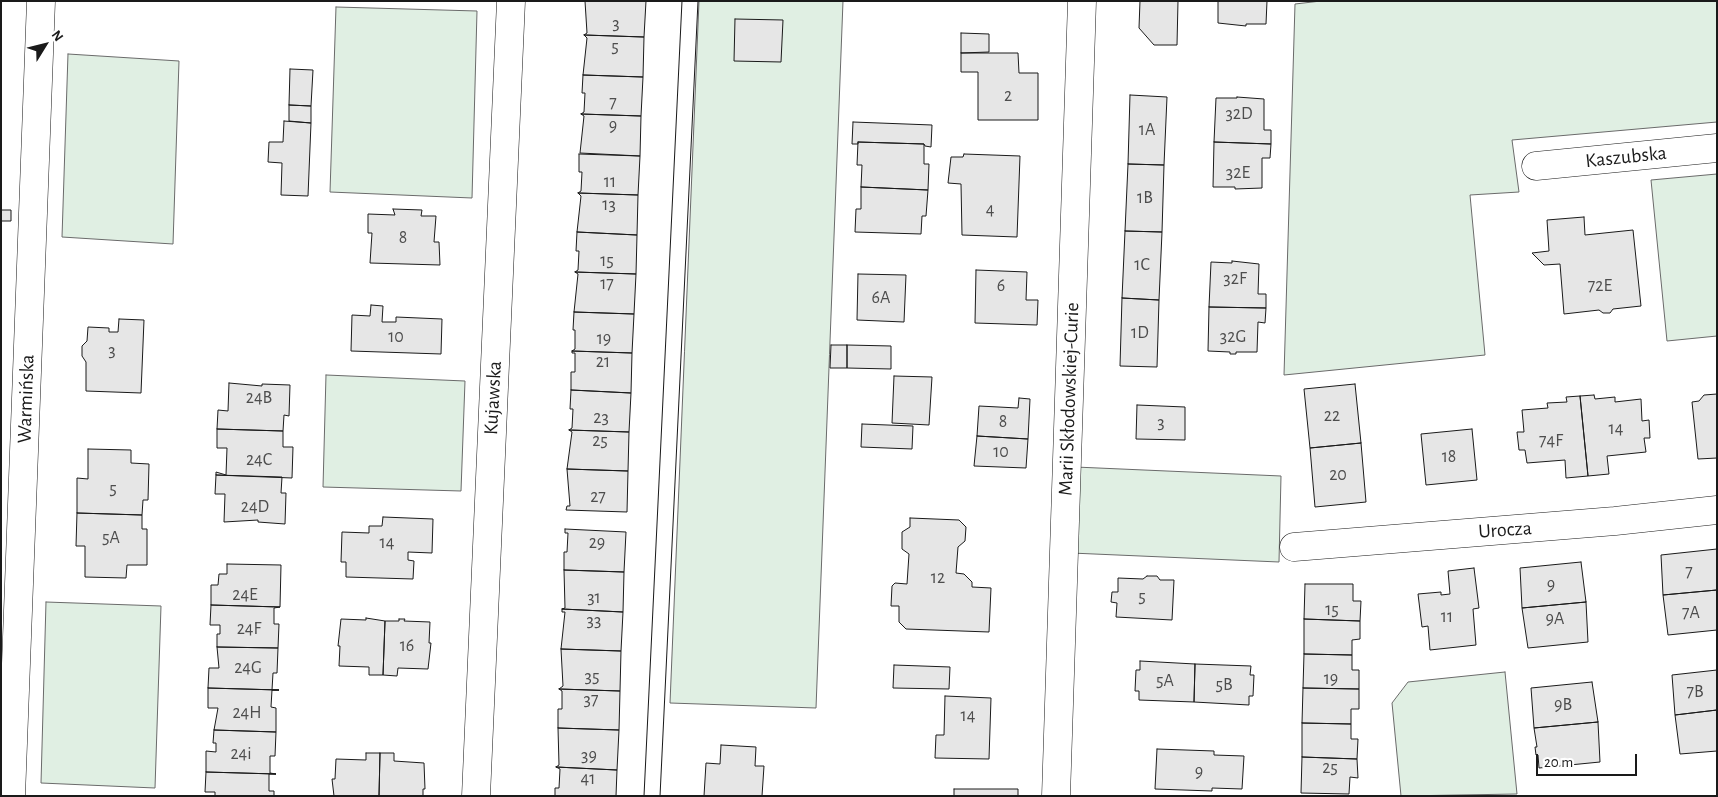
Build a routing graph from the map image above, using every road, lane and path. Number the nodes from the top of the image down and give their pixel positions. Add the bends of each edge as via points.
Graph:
1 (41, 1) edge
2 (511, 1) edge
3 (690, 1) edge
4 (1082, 1) edge
5 (1717, 148) edge
6 (1536, 166) dead end
7 (1717, 510) edge
8 (1294, 546) dead end
9 (11, 796) edge
10 (476, 796) edge
11 (652, 796) edge
12 (1056, 796) edge

1 - 9 street, Warmińska
2 - 10 street, Kujawska
3 - 11 lane
4 - 12 street, Marii Skłodowskiej-Curie
5 - 6 street, Kaszubska
7 - 8 street, Urocza

